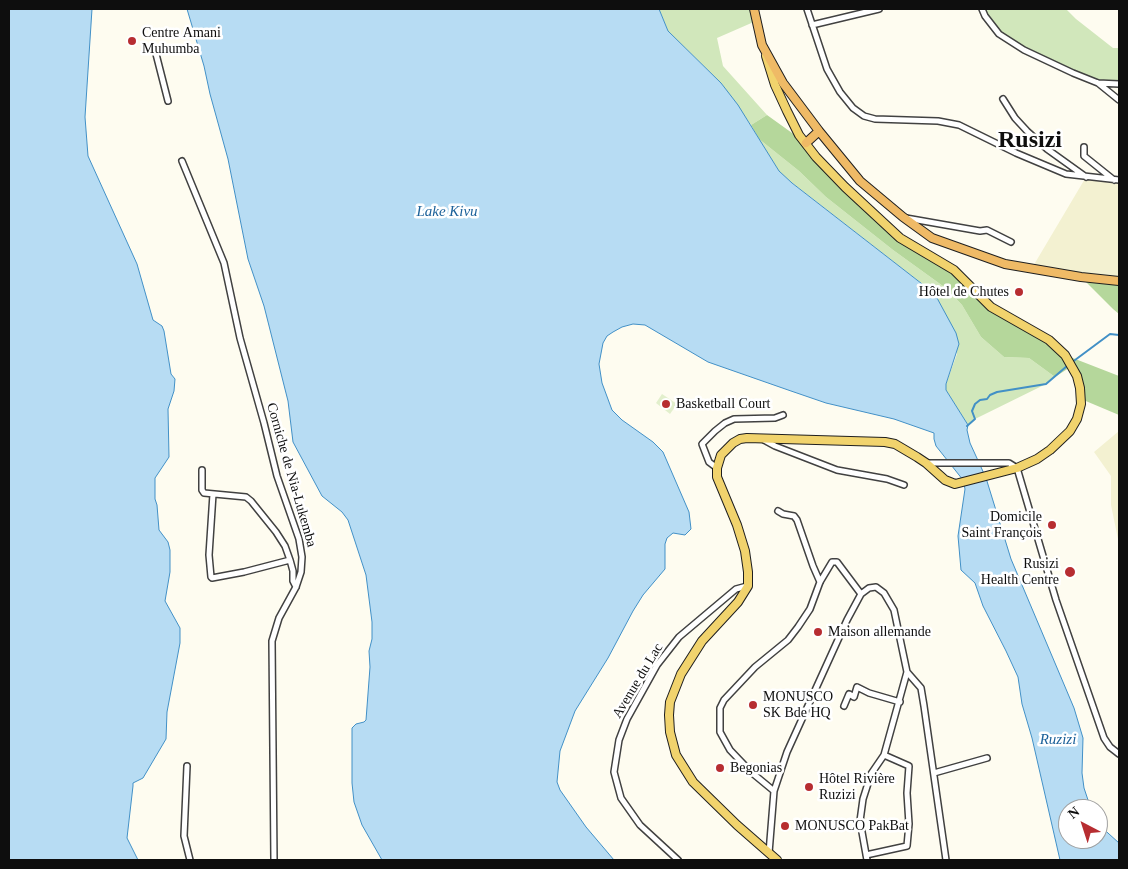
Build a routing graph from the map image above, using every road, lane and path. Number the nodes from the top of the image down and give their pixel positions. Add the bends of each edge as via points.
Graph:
1 (754, 9) edge
2 (807, 9) edge
3 (879, 9) edge
4 (982, 9) edge
5 (812, 25) junction
6 (762, 44) junction
7 (155, 50) dead end
8 (1098, 83) junction
9 (1119, 84) edge
10 (1003, 99) dead end
11 (1119, 100) edge
12 (168, 101) dead end
13 (819, 131) junction
14 (806, 143) junction
15 (1084, 147) dead end
16 (182, 161) dead end
17 (1086, 177) junction
18 (1117, 180) edge
19 (903, 217) junction
20 (1011, 242) dead end
21 (1119, 281) edge
22 (783, 415) dead end
23 (761, 438) junction
24 (926, 463) junction
25 (717, 468) junction
26 (1017, 468) junction
27 (202, 470) dead end
28 (904, 485) dead end
29 (213, 494) junction
30 (778, 511) dead end
31 (290, 560) junction
32 (820, 582) junction
33 (748, 586) junction
34 (296, 587) junction
35 (861, 594) junction
36 (907, 672) junction
37 (900, 702) junction
38 (844, 706) dead end
39 (884, 754) junction
40 (1119, 754) edge
41 (987, 758) dead end
42 (187, 766) dead end
43 (934, 773) junction
44 (774, 791) junction
45 (769, 853) junction
46 (866, 858) edge
47 (190, 860) edge
48 (274, 860) edge
49 (678, 860) edge
50 (777, 860) edge
51 (946, 860) edge

1 - 6 highway
2 - 5 street
3 - 5 street
4 - 8 street via 999,34 1042,59
5 - 17 street via 827,69 840,92 864,116 960,125 1046,166
6 - 13 highway via 783,83
6 - 14 main road via 775,85
7 - 12 street
8 - 9 street
8 - 11 street
10 - 17 street via 1027,131
13 - 14 highway
13 - 19 highway via 860,181
14 - 26 main road via 845,187 900,238 954,270 991,307 1048,340 1072,365 1080,388 1081,404 1077,419 1070,431 1050,450
15 - 18 street via 1084,156
16 - 34 street, Corniche de Nia-Lukemba via 224,264 277,476 299,539 302,557
17 - 18 street
19 - 20 street via 987,230
19 - 21 highway via 932,238 1005,264
22 - 25 street via 734,419 715,431 702,444 709,462
23 - 24 main road via 885,442 895,444
23 - 25 main road via 740,439 733,443 721,455
23 - 28 street via 812,462
24 - 26 street via 1001,463
24 - 26 main road via 945,480 955,484
25 - 33 main road via 717,478 747,559
26 - 40 street via 1056,600 1104,738
27 - 29 street via 202,490
29 - 31 street via 242,496 251,501 276,532
29 - 31 street via 209,555 212,578
30 - 32 street via 797,520
31 - 34 street
32 - 35 street via 830,564 837,562
32 - 44 street via 810,609 791,636 755,667 720,708 720,732 730,750
33 - 45 main road via 738,602 702,641 680,674 668,715 676,755 693,782
33 - 49 street, Avenue du Lac via 736,589 673,645 657,665 618,740 614,772 621,798 640,825
34 - 48 street, Corniche de Nia-Lukemba via 279,618 272,641
35 - 36 street via 876,587 884,593 894,610
35 - 44 street via 787,752
36 - 37 street
36 - 43 street via 920,688
37 - 38 street via 857,687 854,697 849,694
37 - 39 street
39 - 46 street via 871,774 862,805 861,829
39 - 46 street via 909,766 907,846
41 - 43 street
42 - 47 street via 184,836
43 - 51 street
44 - 45 street
45 - 50 main road

